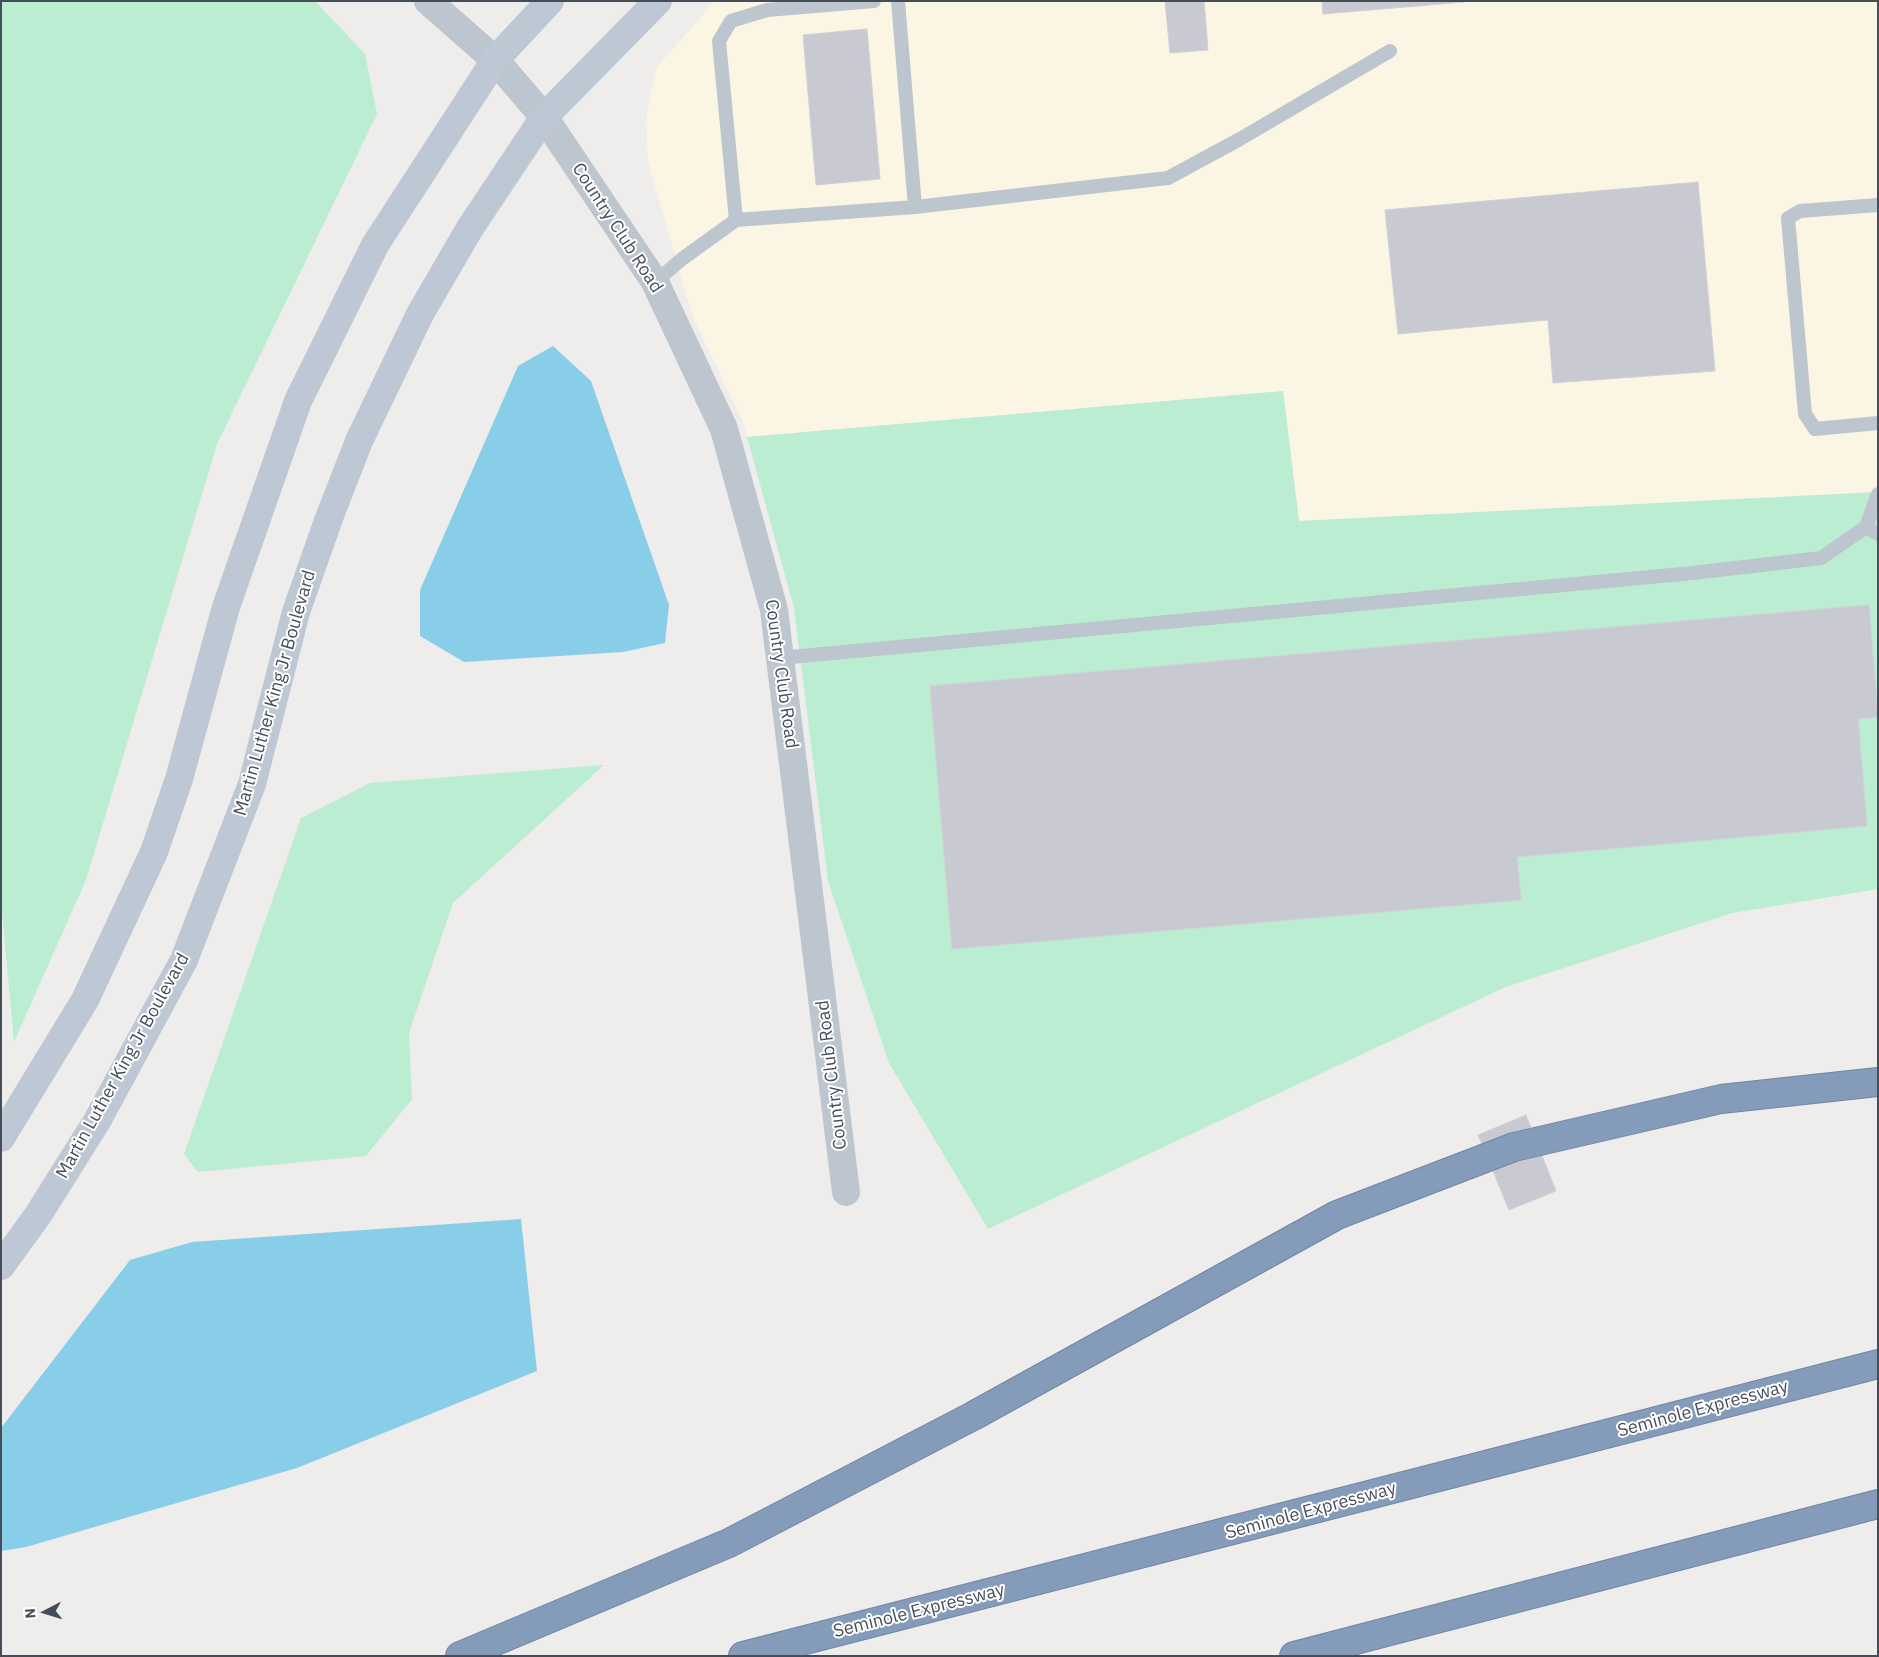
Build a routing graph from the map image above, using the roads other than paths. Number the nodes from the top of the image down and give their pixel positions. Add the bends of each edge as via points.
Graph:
1 (428, 1) edge
2 (550, 1) edge
3 (658, 1) edge
4 (874, 1) edge
5 (898, 1) edge
6 (1390, 51) dead end
7 (495, 60) junction
8 (544, 117) junction
9 (1878, 205) edge
10 (915, 207) junction
11 (736, 220) junction
12 (655, 282) junction
13 (1878, 423) edge
14 (1878, 494) edge
15 (1872, 531) edge
16 (780, 658) junction
17 (1878, 1082) edge
18 (1, 1138) edge
19 (846, 1192) dead end
20 (1, 1266) edge
21 (1878, 1364) edge
22 (1878, 1504) edge
23 (460, 1656) edge
24 (743, 1656) edge
25 (1294, 1656) edge

1 - 7 street, Country Club Road
2 - 7 main road
3 - 8 main road, Martin Luther King Jr Boulevard
4 - 11 lane via 768,10 731,21 719,42
5 - 10 lane
6 - 10 lane via 1168,178
7 - 8 street, Country Club Road
7 - 18 main road via 375,245 298,401 226,607 179,779 154,852 85,1000
8 - 12 street, Country Club Road
8 - 20 main road, Martin Luther King Jr Boulevard via 470,228 425,306 359,441 296,612 252,784 184,960 97,1121 38,1215
9 - 13 lane via 1800,211 1788,218 1805,414 1815,429
10 - 11 lane
11 - 12 lane
12 - 16 street, Country Club Road via 724,429 774,610
14 - 15 lane
15 - 16 lane via 1821,558 1693,573
16 - 19 street, Country Club Road
17 - 23 highway via 1721,1099 1514,1148 1337,1215 974,1416 729,1543
21 - 24 highway, Seminole Expressway
22 - 25 highway

